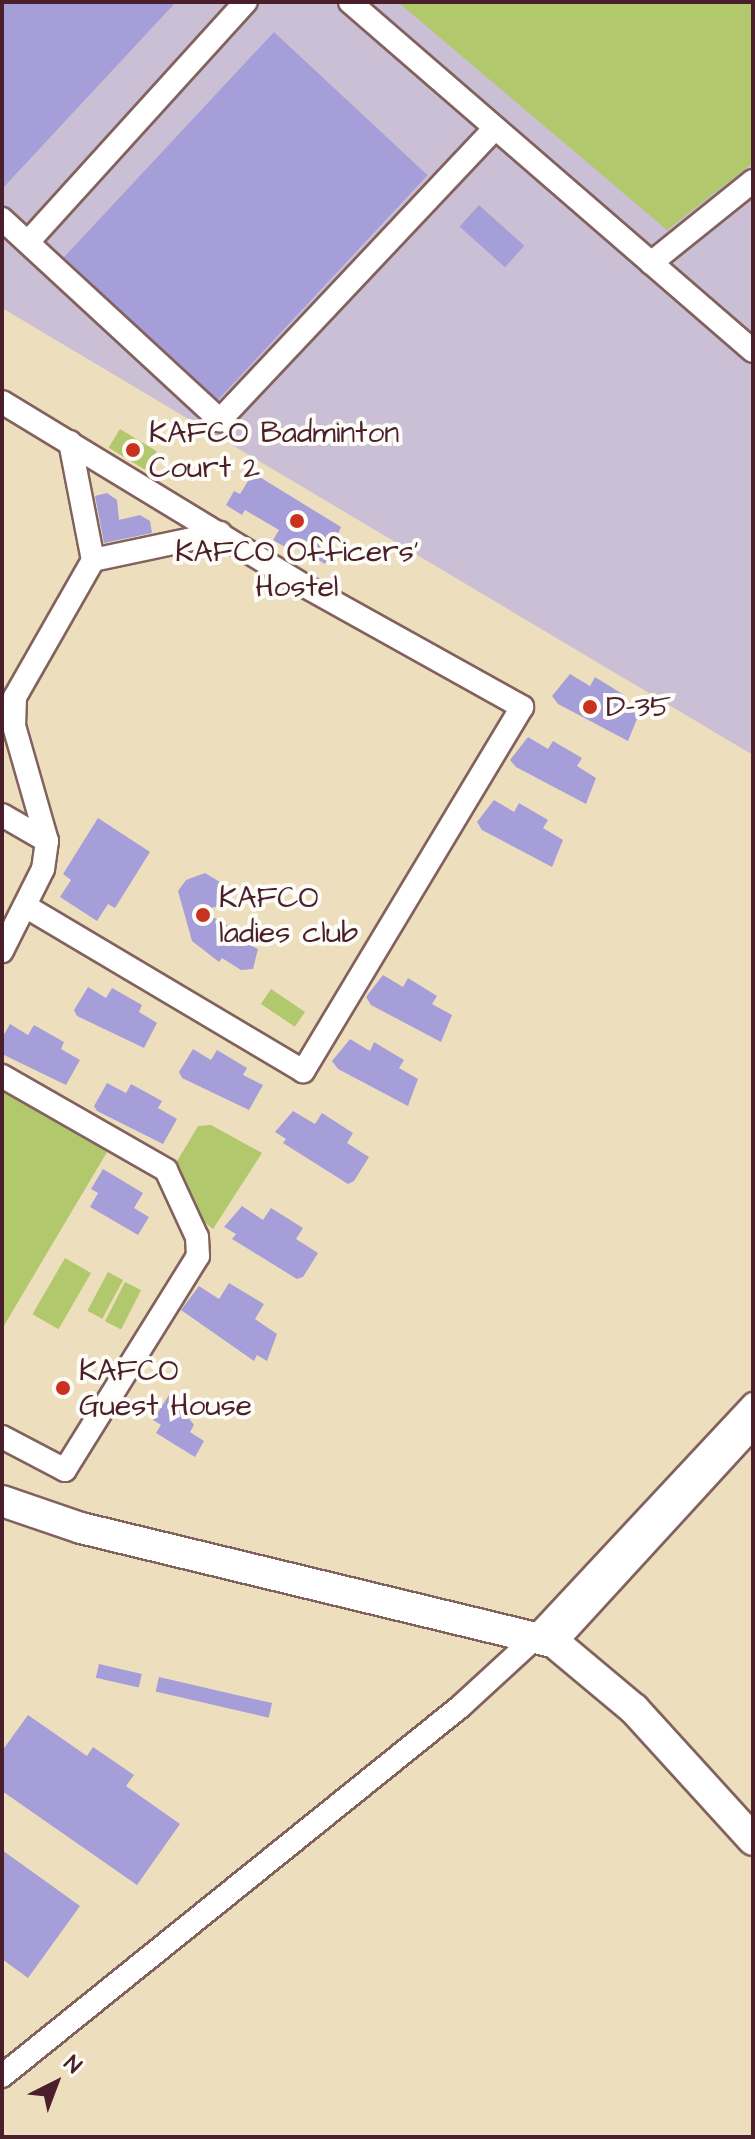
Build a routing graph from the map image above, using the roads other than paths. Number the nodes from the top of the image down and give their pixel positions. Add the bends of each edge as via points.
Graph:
1 (246, 2) edge
2 (350, 2) edge
3 (495, 128) junction
4 (753, 181) edge
5 (2, 219) edge
6 (28, 242) junction
7 (651, 263) junction
8 (753, 351) edge
9 (2, 402) edge
10 (70, 442) junction
11 (220, 533) junction
12 (93, 560) junction
13 (2, 815) edge
14 (47, 841) junction
15 (27, 907) junction
16 (2, 951) edge
17 (2, 1076) edge
18 (753, 1404) edge
19 (753, 1427) edge
20 (2, 1437) edge
21 (2, 1501) edge
22 (545, 1641) junction
23 (753, 1840) edge
24 (2, 2076) edge

1 - 6 street
2 - 3 street
3 - 6 street via 220,420
3 - 7 street
4 - 7 street
5 - 6 street
7 - 8 street
9 - 10 street
10 - 11 street
10 - 12 street
11 - 12 street
11 - 15 street via 522,707 303,1071
12 - 14 street via 11,710
13 - 14 street
14 - 15 street via 43,869
15 - 16 street
17 - 20 street via 166,1170 193,1226 198,1256 65,1470
18 - 22 street
19 - 22 street
21 - 22 main road via 81,1528
22 - 23 main road via 634,1709
22 - 24 street

